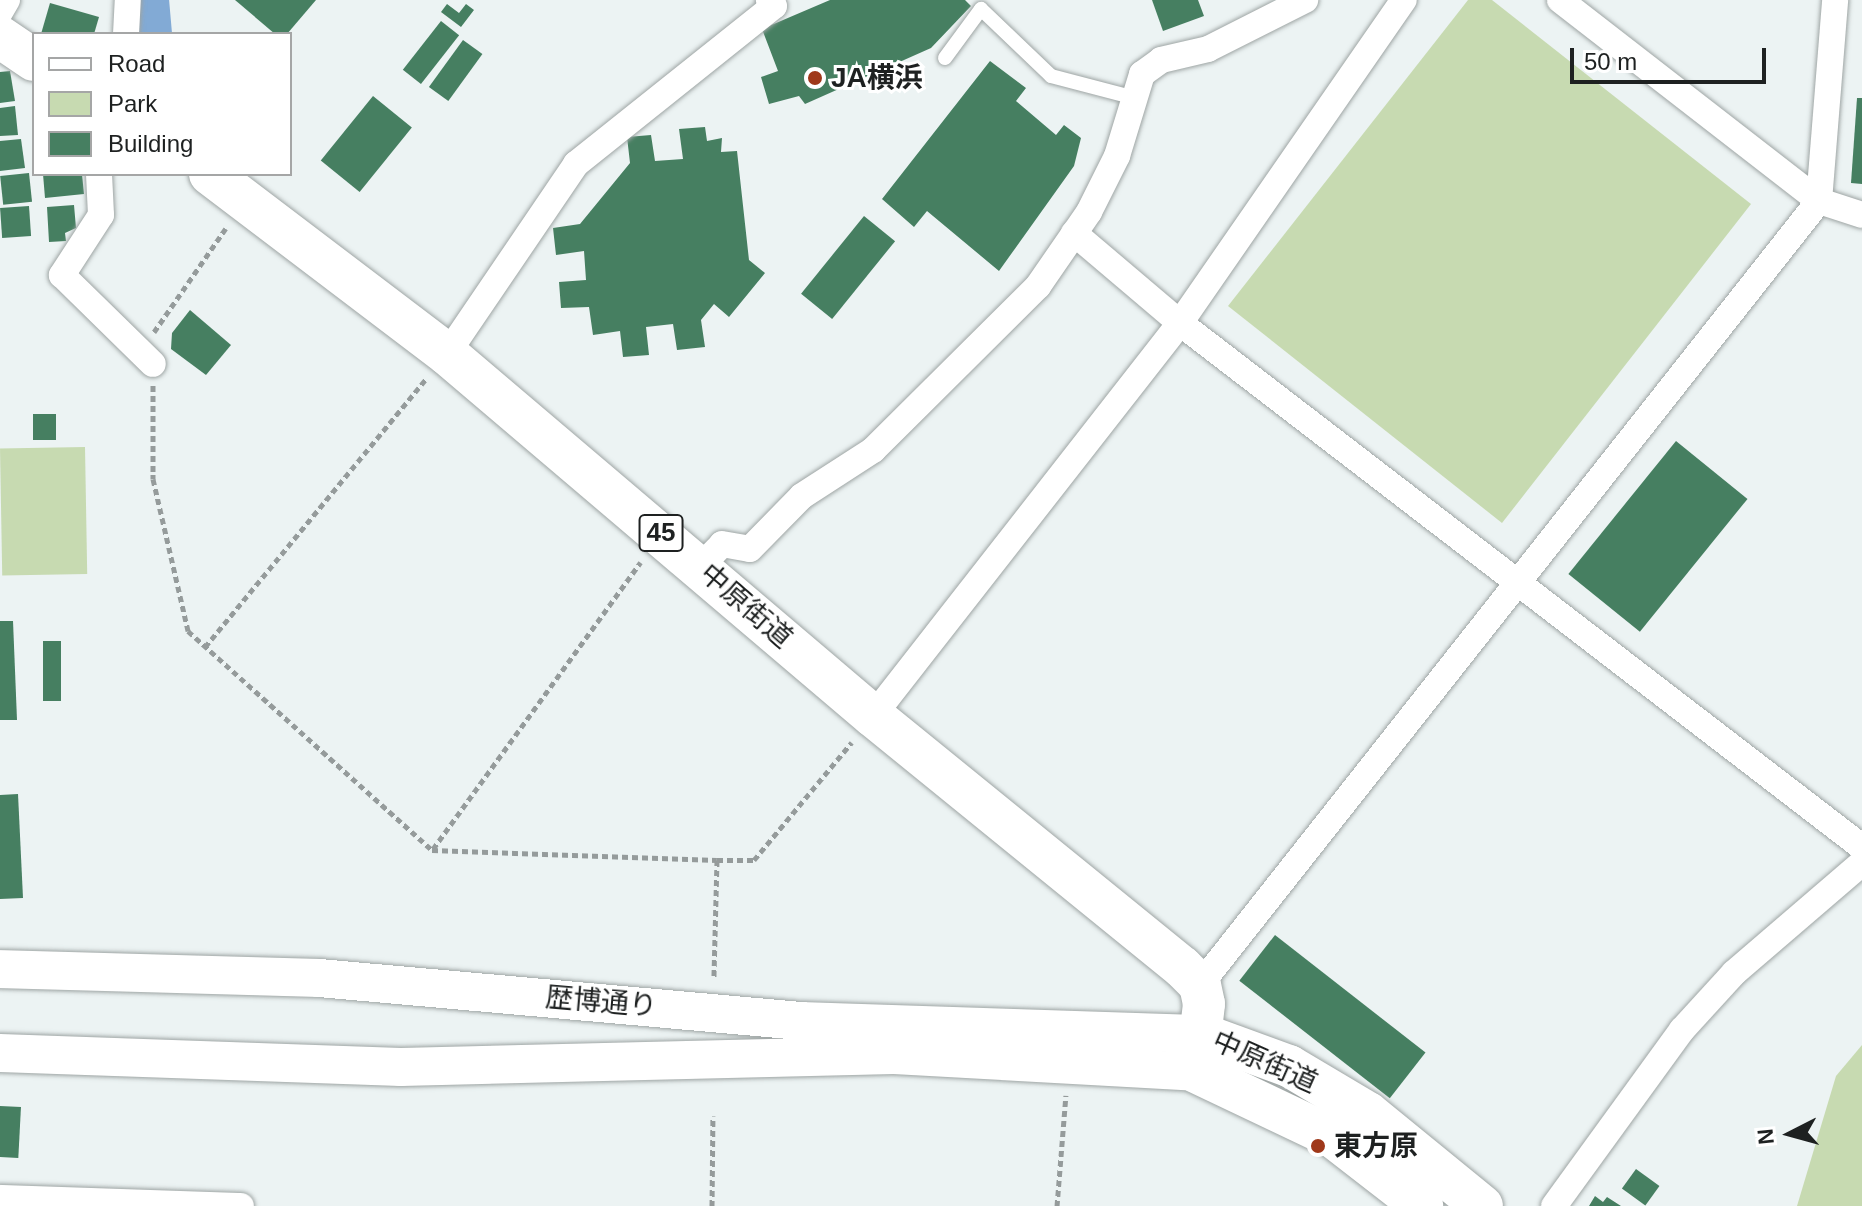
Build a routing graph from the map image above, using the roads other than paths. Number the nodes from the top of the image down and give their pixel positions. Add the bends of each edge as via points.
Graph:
1 (7, 0) edge
2 (128, 0) edge
3 (769, 0) edge
4 (1305, 0) edge
5 (1404, 0) edge
6 (1560, 0) edge
7 (1835, 0) edge
8 (0, 12) edge
9 (126, 32) edge
10 (0, 37) edge
11 (945, 58) dead end
12 (32, 59) edge
13 (1135, 98) junction
14 (99, 176) edge
15 (213, 176) edge
16 (1819, 201) junction
17 (1862, 215) edge
18 (1074, 233) junction
19 (1180, 323) junction
20 (447, 354) junction
21 (153, 364) road end
22 (701, 566) junction
23 (1515, 580) junction
24 (873, 716) junction
25 (1862, 847) edge
26 (1862, 863) edge
27 (0, 969) edge
28 (1200, 985) junction
29 (0, 1053) edge
30 (1199, 1053) junction
31 (0, 1198) edge
32 (241, 1206) edge
33 (1422, 1206) edge
34 (1482, 1206) edge
35 (1554, 1206) edge

1 - 8 street
2 - 9 street
3 - 20 street via 774,6 576,164
4 - 13 street via 1208,49 1161,60 1142,74
5 - 19 street
6 - 16 street
7 - 16 street
10 - 12 main road
11 - 13 lane via 981,9 1051,76
13 - 18 street via 1117,156
14 - 21 street via 101,215 62,275
15 - 20 main road, 中原街道 / 45
16 - 17 street
16 - 23 street
18 - 19 street
18 - 22 street via 998,330 873,450 802,496 750,549 722,544
19 - 23 street
19 - 24 street
20 - 22 main road, 中原街道 / 45
22 - 24 main road, 中原街道 / 45
23 - 25 street
23 - 28 street
24 - 28 main road, 中原街道 / 45
26 - 35 street via 1734,973 1682,1030
27 - 30 street, 歴博通り via 319,978
28 - 30 main road, 中原街道
29 - 30 street, 歴博通り via 401,1067 894,1055 1069,1061
30 - 33 main road, 中原街道 via 1333,1137
30 - 34 main road, 中原街道 via 1289,1066 1368,1113
31 - 32 street

